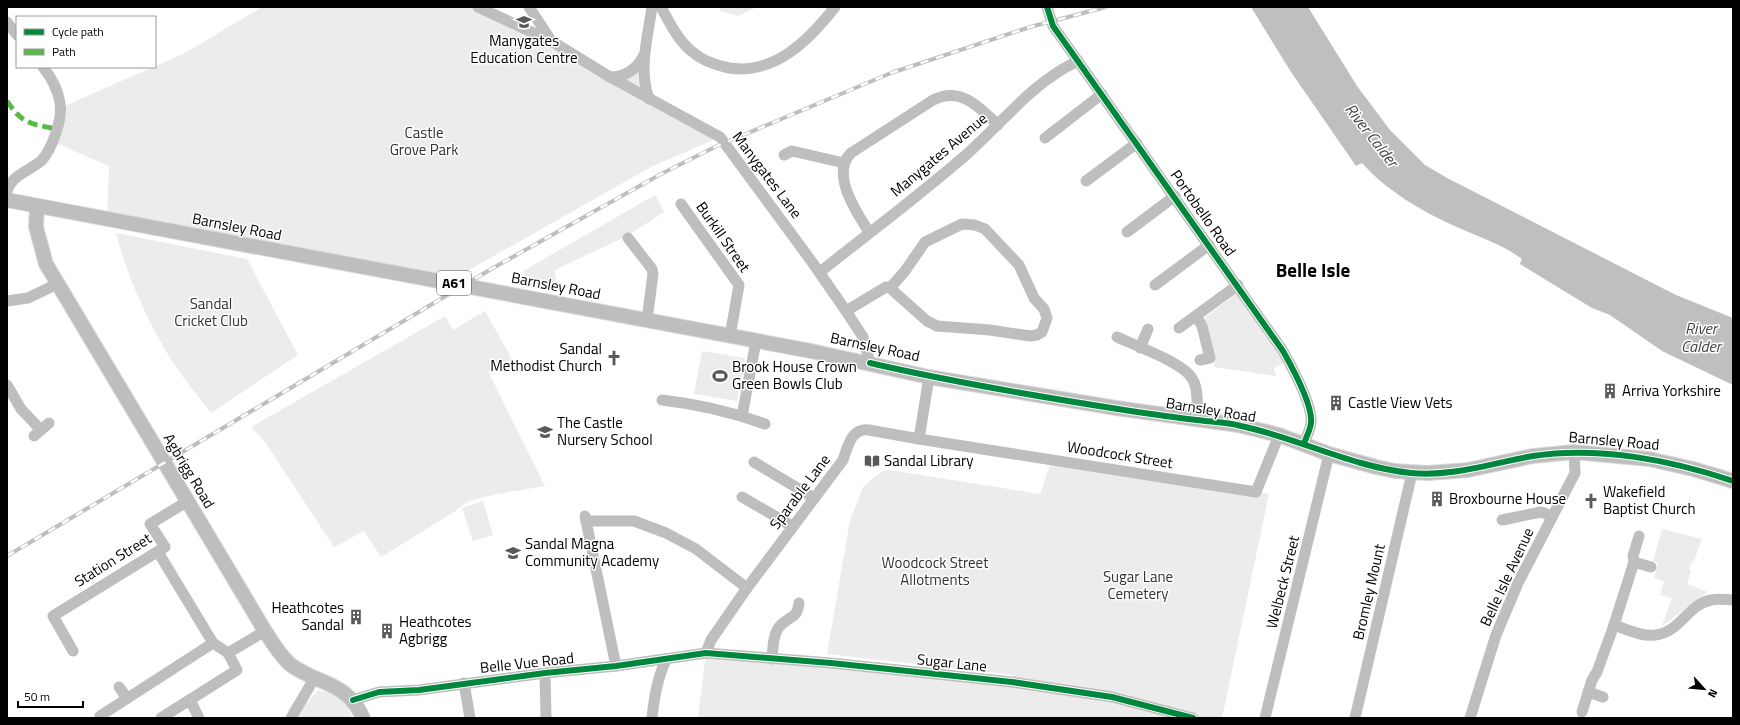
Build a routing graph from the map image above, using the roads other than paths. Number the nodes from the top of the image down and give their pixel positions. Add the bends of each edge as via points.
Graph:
1 (478, 7) edge
2 (530, 7) edge
3 (652, 7) edge
4 (661, 7) edge
5 (835, 7) edge
6 (1047, 7) edge
7 (7, 22) edge
8 (16, 34) edge
9 (553, 42) junction
10 (646, 53) junction
11 (1078, 61) junction
12 (44, 68) edge
13 (610, 77) junction
14 (1102, 94) junction
15 (649, 99) junction
16 (998, 125) junction
17 (1045, 138) dead end
18 (1137, 143) junction
19 (784, 155) dead end
20 (844, 163) junction
21 (1086, 181) dead end
22 (7, 191) edge
23 (1175, 196) junction
24 (7, 200) edge
25 (681, 204) dead end
26 (37, 206) junction
27 (870, 232) junction
28 (1127, 232) dead end
29 (628, 238) dead end
30 (1209, 245) junction
31 (820, 272) junction
32 (57, 284) junction
33 (1155, 285) dead end
34 (1238, 285) junction
35 (890, 288) junction
36 (7, 301) edge
37 (846, 311) junction
38 (1196, 316) junction
39 (647, 320) junction
40 (1179, 328) dead end
41 (1148, 329) dead end
42 (730, 336) junction
43 (1118, 337) dead end
44 (756, 341) junction
45 (1140, 348) junction
46 (1200, 360) dead end
47 (870, 363) junction
48 (929, 377) junction
49 (7, 385) edge
50 (662, 400) dead end
51 (742, 416) junction
52 (1197, 420) junction
53 (765, 424) dead end
54 (41, 429) dead end
55 (1279, 435) junction
56 (919, 439) junction
57 (1304, 444) junction
58 (1574, 452) junction
59 (1329, 454) junction
60 (754, 462) dead end
61 (1412, 473) junction
62 (1733, 481) edge
63 (742, 497) dead end
64 (814, 498) junction
65 (188, 501) junction
66 (1552, 516) junction
67 (1502, 520) dead end
68 (792, 526) junction
69 (1639, 536) dead end
70 (158, 552) junction
71 (1634, 562) junction
72 (1651, 567) dead end
73 (747, 588) junction
74 (1733, 600) edge
75 (799, 603) dead end
76 (1614, 625) junction
77 (264, 631) junction
78 (213, 643) junction
79 (73, 651) dead end
80 (228, 652) junction
81 (706, 653) junction
82 (772, 659) junction
83 (666, 660) junction
84 (616, 666) junction
85 (545, 673) junction
86 (315, 677) junction
87 (464, 683) junction
88 (119, 687) dead end
89 (1588, 692) junction
90 (1603, 697) dead end
91 (127, 698) junction
92 (190, 700) junction
93 (353, 700) junction
94 (1582, 712) dead end
95 (100, 716) dead end
96 (161, 718) edge
97 (199, 718) edge
98 (291, 718) edge
99 (362, 718) edge
100 (470, 718) edge
101 (546, 718) edge
102 (652, 718) edge
103 (1193, 718) edge
104 (1265, 718) edge
105 (1355, 718) edge
106 (1470, 718) edge

1 - 9 street, Manygates Lane
2 - 9 street
3 - 10 street
4 - 5 street via 674,30 690,50 710,63 737,69 753,68 780,59 806,40
6 - 11 street, Portobello Road via 1053,26
7 - 8 street
9 - 13 street, Manygates Lane
10 - 13 street via 633,70 620,77
10 - 15 street via 644,76
11 - 14 street, Portobello Road
11 - 16 street, Manygates Avenue via 1044,81
12 - 22 street via 61,104 54,142 41,160 22,171 8,186
13 - 15 street, Manygates Lane
14 - 17 street
14 - 18 street, Portobello Road
15 - 31 street, Manygates Lane via 720,137
16 - 20 street via 976,105 962,97 939,96 851,153
16 - 27 street, Manygates Avenue
18 - 21 street
18 - 23 street, Portobello Road
19 - 20 street via 792,152
20 - 27 street via 842,171 846,188 857,213
23 - 28 street
23 - 30 street, Portobello Road
24 - 26 main road, Barnsley Road / A61
25 - 42 street, Burkill Street via 739,285
26 - 32 main road, Agbrigg Road via 37,234 46,264
26 - 39 main road, Barnsley Road / A61
27 - 31 street, Manygates Avenue
29 - 39 street via 652,269
30 - 33 street
30 - 34 street, Portobello Road
31 - 37 street, Manygates Lane
32 - 36 street via 28,298
32 - 65 main road, Agbrigg Road
34 - 38 street
34 - 57 street, Portobello Road via 1284,351 1297,378 1311,420
35 - 35 street via 925,242 962,224 976,225 985,229 1019,265 1034,298 1044,309 1047,318 1042,332 1030,336 937,326 927,321
35 - 37 street via 882,289
37 - 47 street, Manygates Lane via 863,337
38 - 40 street
38 - 46 street via 1202,326 1210,358
39 - 42 main road, Barnsley Road / A61
41 - 45 street
42 - 44 main road, Barnsley Road / A61
43 - 45 street
44 - 47 main road, Barnsley Road / A61
44 - 51 street
45 - 52 street via 1177,364 1188,372 1194,380 1197,394
47 - 48 main road, Barnsley Road / A61
48 - 52 main road, Barnsley Road / A61
48 - 56 street
49 - 54 street via 21,409
50 - 51 street
51 - 53 street
52 - 55 main road, Barnsley Road / A61 via 1238,425
55 - 56 street, Woodcock Street via 1256,492
55 - 57 main road, Barnsley Road / A61
56 - 64 street, Sparable Lane via 862,429 856,432 843,460
57 - 59 main road, Barnsley Road / A61
58 - 61 main road, Barnsley Road / A61 via 1533,456 1468,470
58 - 62 main road, Barnsley Road / A61 via 1649,459
58 - 66 street, Belle Isle Avenue via 1575,473
59 - 61 main road, Barnsley Road / A61 via 1376,467
59 - 104 street, Welbeck Street
60 - 64 street
61 - 105 street, Bromley Mount
63 - 68 street
64 - 68 street, Sparable Lane
65 - 70 street, Station Street via 150,524 165,547
65 - 77 main road, Agbrigg Road
66 - 67 street via 1541,512
66 - 106 street, Belle Isle Avenue via 1518,583 1496,635
68 - 73 street, Sparable Lane
69 - 71 street via 1633,556
70 - 78 street
70 - 79 street, Station Street via 53,616
71 - 72 street
71 - 76 street
73 - 81 street, Sparable Lane via 711,640
73 - 84 street via 696,549 666,533 634,520 586,519
74 - 76 street via 1711,600 1703,603 1672,630 1656,635 1642,634
75 - 82 street via 798,612 781,625 775,636
76 - 89 street
77 - 80 street
77 - 86 main road, Agbrigg Road via 290,664
78 - 80 street
78 - 91 street
80 - 92 street via 237,670
81 - 82 street, Sugar Lane
81 - 83 street, Belle Vue Road
82 - 103 street, Sugar Lane via 831,663 1027,685 1112,697
83 - 84 street, Belle Vue Road
83 - 102 street via 660,670
84 - 85 street, Belle Vue Road
85 - 87 street, Belle Vue Road
85 - 101 street
86 - 93 main road, Agbrigg Road via 336,687
86 - 98 street
87 - 93 street, Belle Vue Road via 419,690 379,692
87 - 100 street
88 - 91 street
89 - 90 street
89 - 94 street
91 - 95 street
92 - 96 street
92 - 97 street
93 - 99 main road, Agbrigg Road

